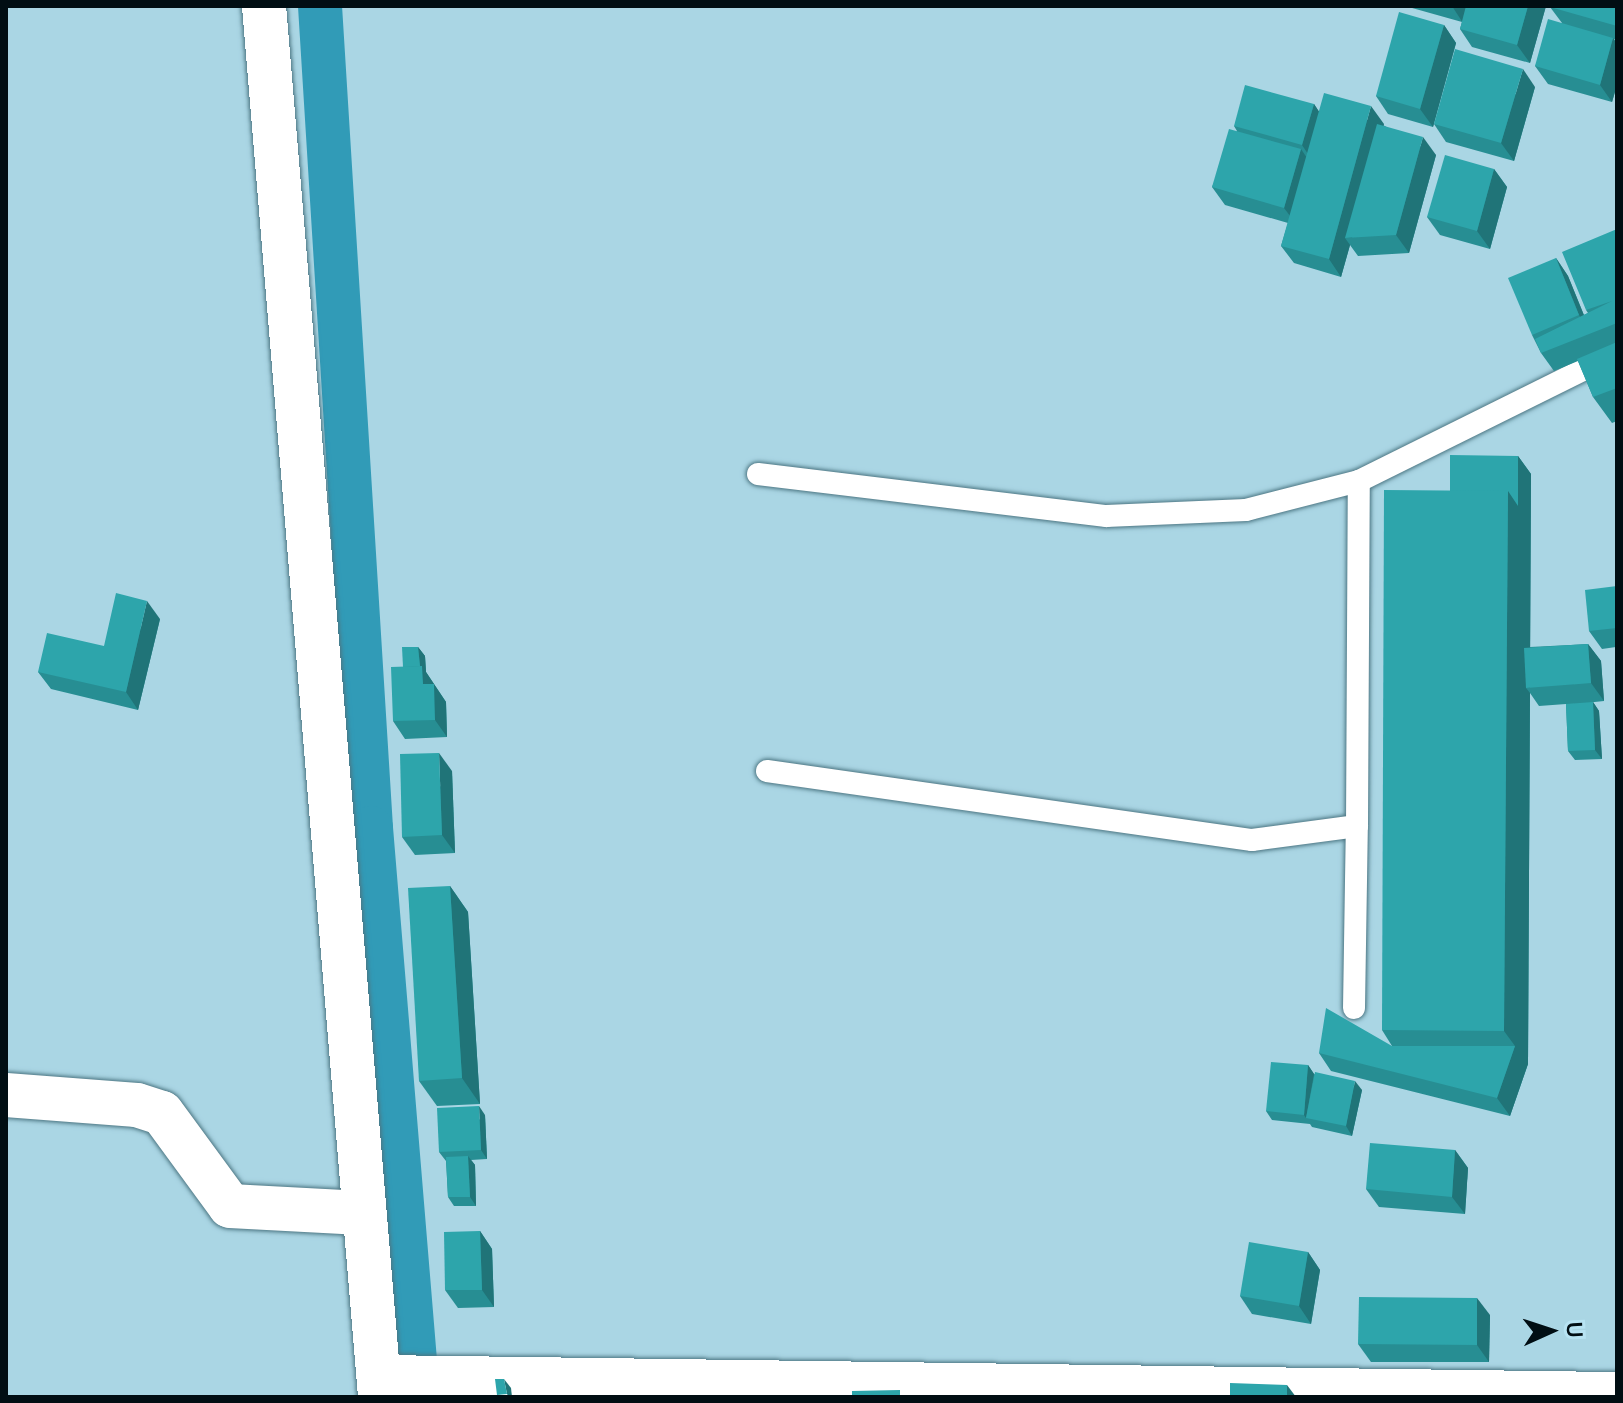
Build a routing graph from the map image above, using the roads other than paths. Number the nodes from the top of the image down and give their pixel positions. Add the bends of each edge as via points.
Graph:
1 (264, 6) edge
2 (1617, 353) edge
3 (758, 474) dead end
4 (1359, 481) junction
5 (767, 771) dead end
6 (1357, 826) junction
7 (1354, 1008) dead end
8 (6, 1095) edge
9 (362, 1213) junction
10 (386, 1383) edge
11 (1617, 1394) edge

1 - 9 street
2 - 4 lane
3 - 4 lane via 1106,516 1246,510
4 - 6 lane
5 - 6 lane via 1252,840
6 - 7 lane
8 - 9 street via 137,1105 162,1113 230,1206
9 - 10 street
10 - 11 street via 460,1375

